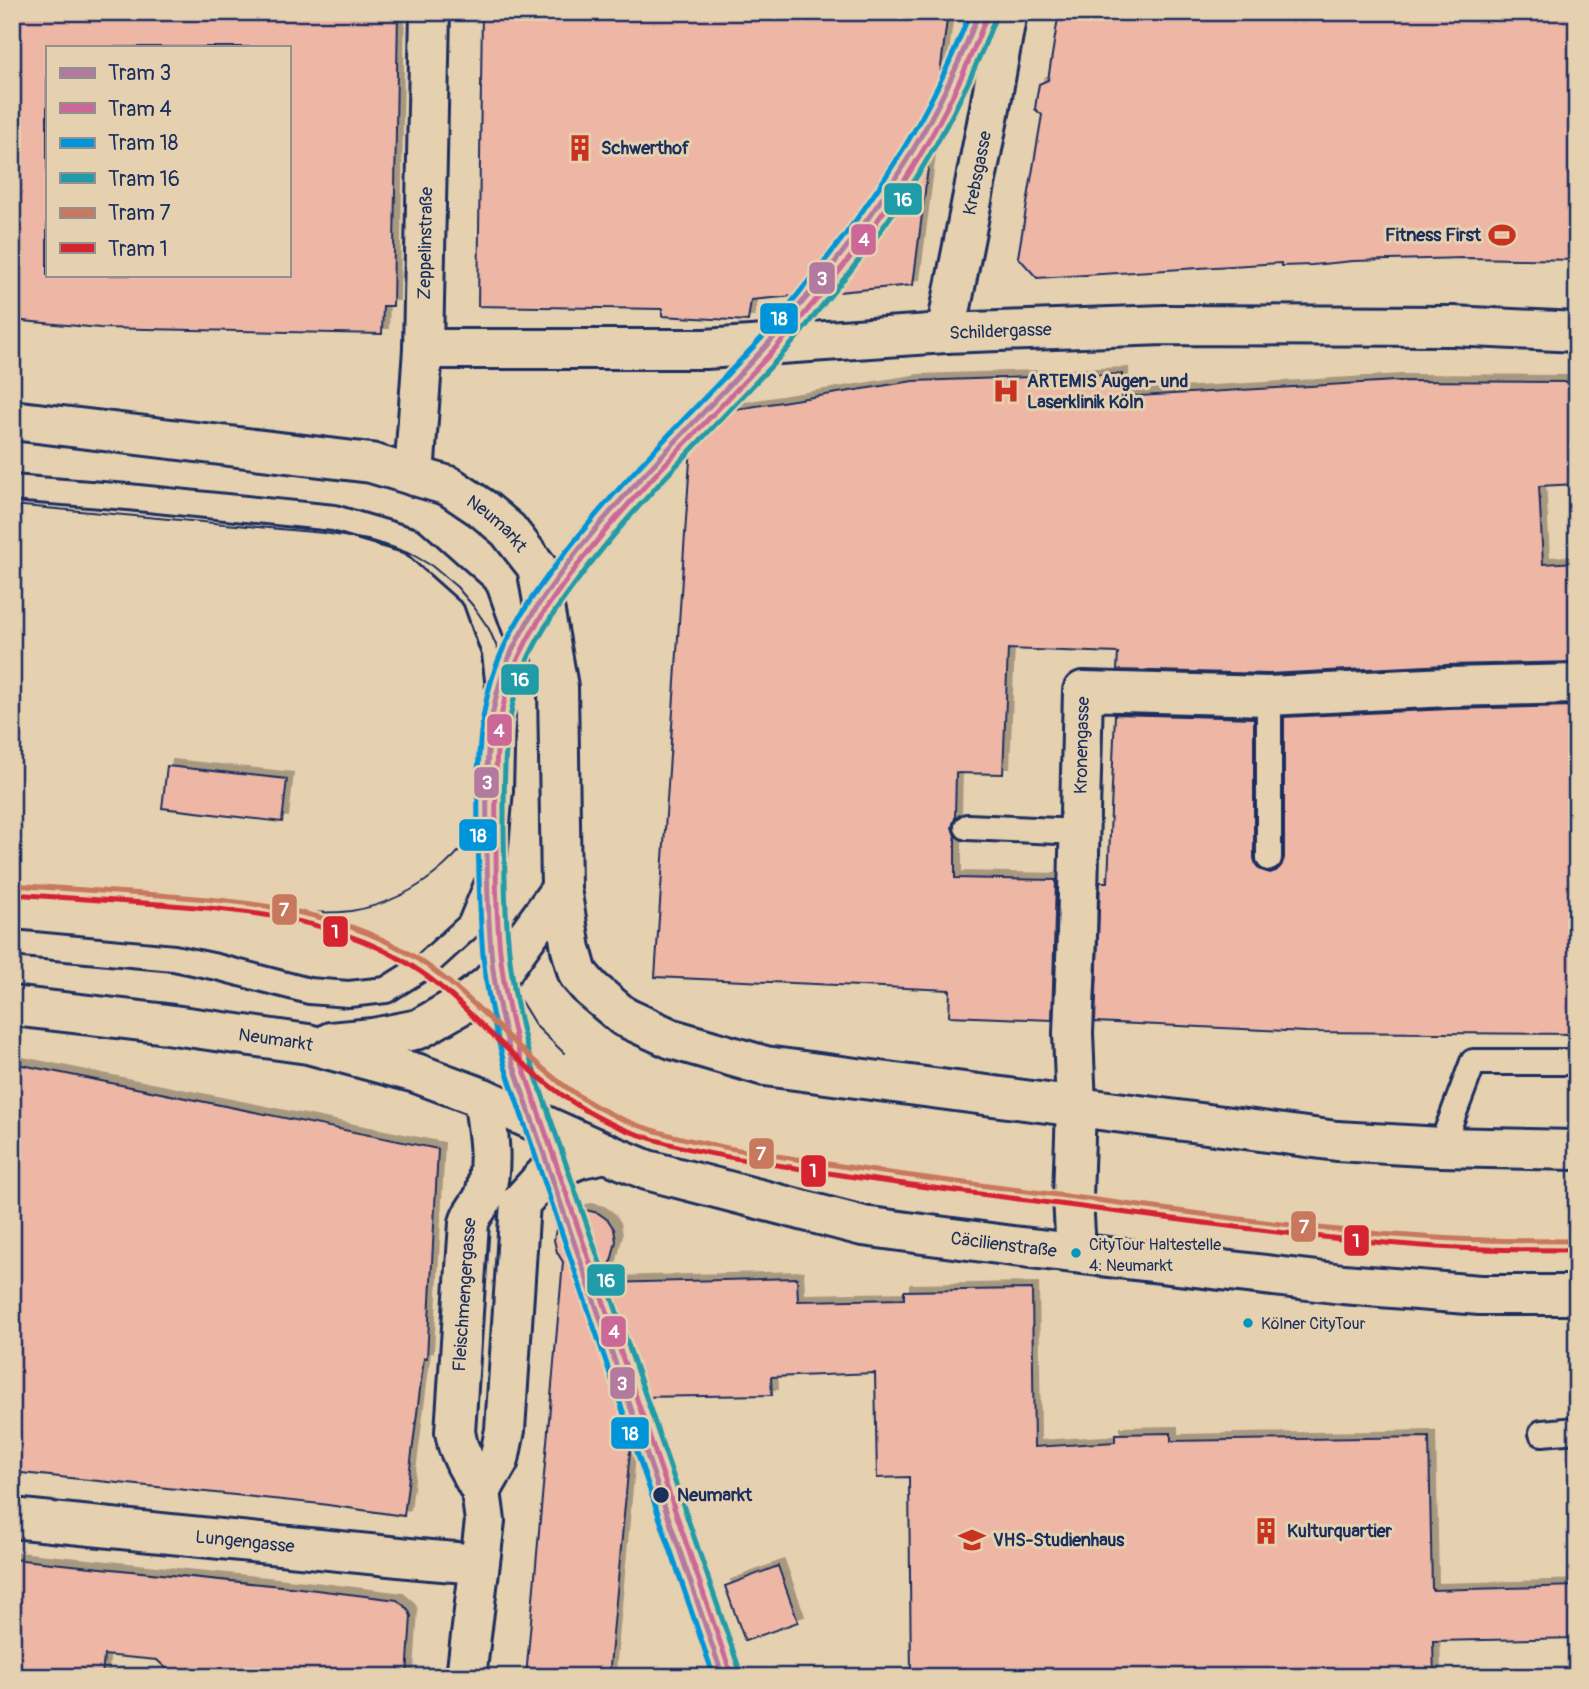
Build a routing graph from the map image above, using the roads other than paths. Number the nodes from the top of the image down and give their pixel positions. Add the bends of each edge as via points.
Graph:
1 (430, 12) edge
2 (1007, 12) edge
3 (1577, 332) edge
4 (946, 333) junction
5 (423, 349) junction
6 (12, 420) edge
7 (414, 476) junction
8 (12, 486) edge
9 (1577, 684) edge
10 (1268, 696) junction
11 (967, 827) dead end
12 (1079, 832) junction
13 (1269, 858) dead end
14 (561, 889) junction
15 (12, 943) edge
16 (12, 1006) edge
17 (307, 1044) junction
18 (1577, 1062) edge
19 (483, 1098) junction
20 (1076, 1107) junction
21 (1441, 1147) junction
22 (1577, 1150) edge
23 (606, 1153) junction
24 (1076, 1253) junction
25 (1577, 1295) edge
26 (1577, 1430) edge
27 (1542, 1433) dead end
28 (481, 1490) junction
29 (12, 1518) edge
30 (479, 1564) junction
31 (466, 1677) edge

1 - 5 street, Zeppelinstraße
2 - 4 street, Krebsgasse
3 - 4 street, Schildergasse via 1452,326 1164,325
4 - 5 street, Schildergasse via 705,349
5 - 7 street, Zeppelinstraße
6 - 7 street, Neumarkt via 371,463
7 - 14 street, Neumarkt via 449,486 483,509 508,530 537,567 558,687
8 - 15 lane via 334,518 412,541 475,597 495,653 502,716 493,870 470,925 426,965 386,990 349,994 309,990 174,958
9 - 10 street, Kronengasse
10 - 12 street, Kronengasse via 1083,691
10 - 13 lane
11 - 12 lane
12 - 20 street, Kronengasse via 1073,1033
14 - 17 street via 489,985 446,1014 419,1029
14 - 20 street, Neumarkt via 578,975 624,1017 672,1039 765,1066
16 - 17 street, Neumarkt
17 - 19 street, Neumarkt via 416,1073
18 - 21 lane via 1473,1062
19 - 23 street, Neumarkt
19 - 28 street, Fleischmengergasse via 490,1161 485,1193 469,1223 455,1433
20 - 21 street via 1337,1141
20 - 24 street, Kronengasse
21 - 22 street
23 - 24 street, Cäcilienstraße via 647,1170 863,1226
23 - 28 street via 549,1171 520,1203 505,1430 499,1460
24 - 25 street, Cäcilienstraße via 1356,1286 1480,1295
26 - 27 lane
28 - 30 street, Fleischmengergasse via 485,1521
29 - 30 street, Lungengasse
30 - 31 street, Fleischmengergasse

